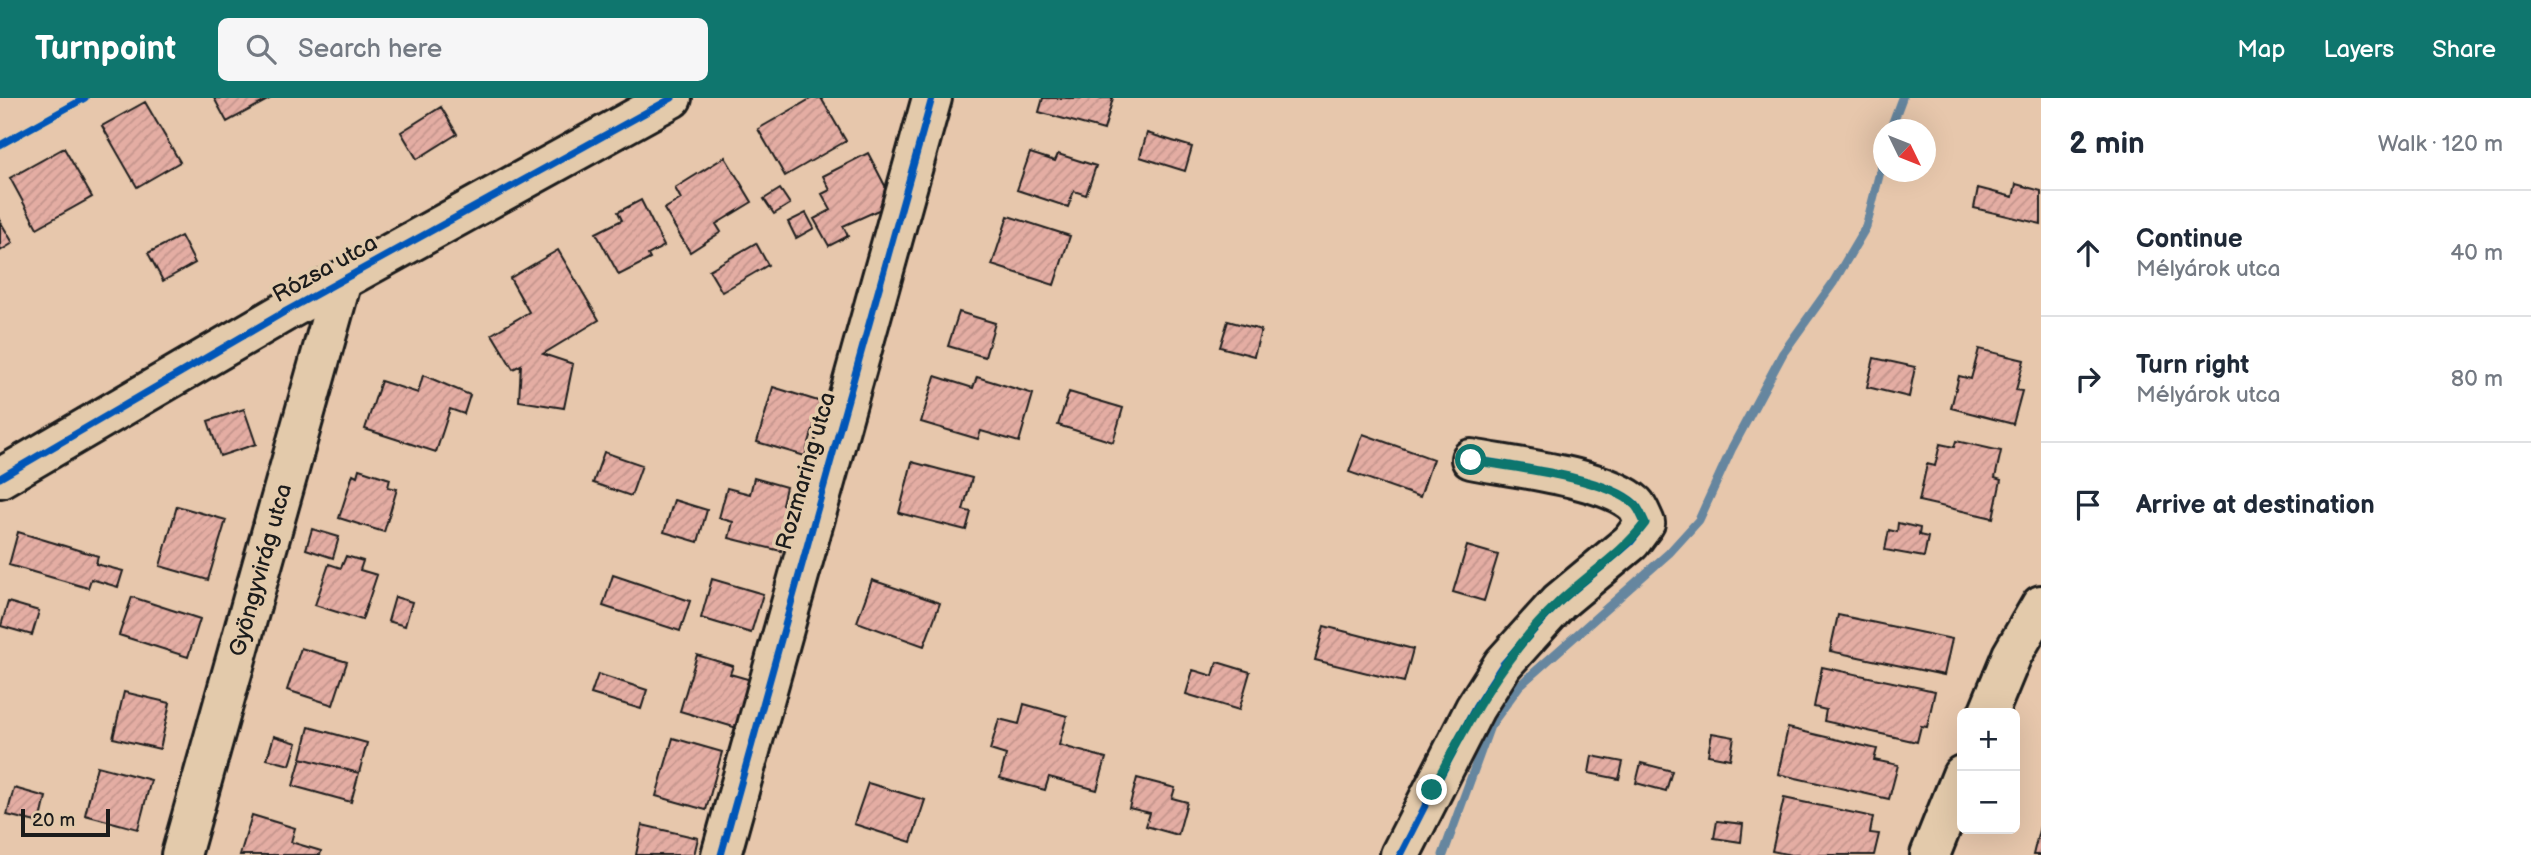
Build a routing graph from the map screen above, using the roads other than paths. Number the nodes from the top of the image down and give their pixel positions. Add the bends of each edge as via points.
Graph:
1 (671, 98) edge
2 (932, 98) edge
3 (341, 284) junction
4 (1471, 460) dead end
5 (0, 478) edge
6 (2041, 605) edge
7 (1990, 708) edge
8 (1957, 788) edge
9 (180, 855) edge
10 (721, 855) edge
11 (1400, 855) edge
12 (1930, 855) edge

1 - 3 street, Rózsa utca
2 - 10 street, Rozmaring utca
3 - 5 street, Rózsa utca
3 - 9 street, Gyöngyvirág utca
4 - 11 street via 1566,477 1619,493 1636,505 1645,523 1631,542 1559,602 1503,664 1475,708
6 - 7 street via 2012,655
8 - 12 street

